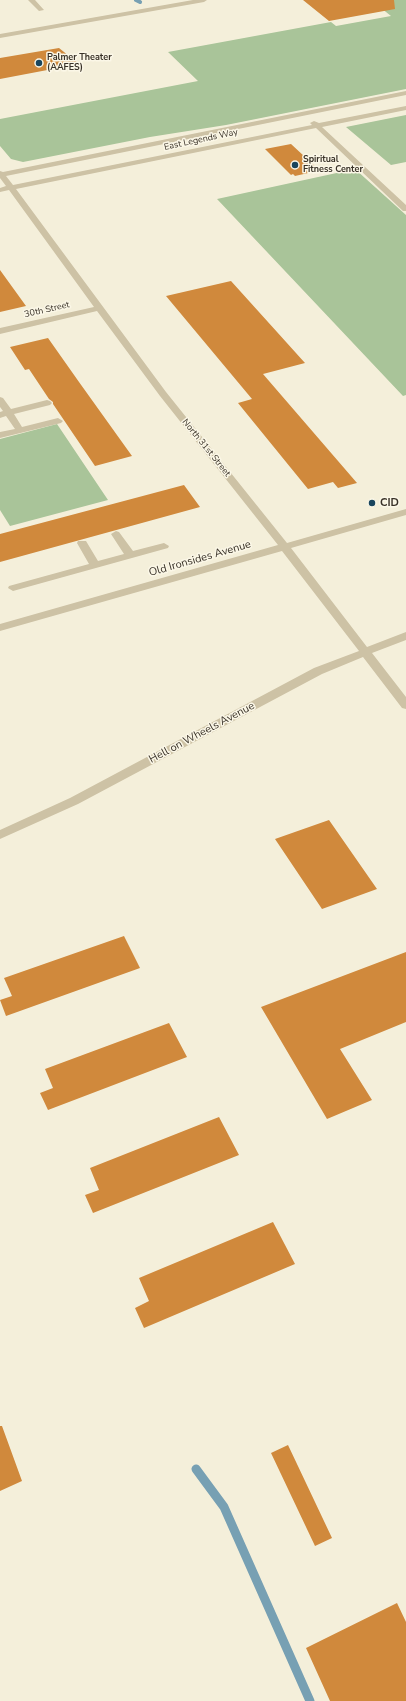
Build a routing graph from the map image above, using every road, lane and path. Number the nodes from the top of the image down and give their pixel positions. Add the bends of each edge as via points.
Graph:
1 (31, 0) edge
2 (204, 0) edge
3 (41, 10) dead end
4 (0, 36) edge
5 (406, 93) edge
6 (406, 108) edge
7 (304, 114) junction
8 (318, 126) junction
9 (0, 174) edge
10 (11, 188) junction
11 (0, 190) edge
12 (406, 209) edge
13 (99, 308) junction
14 (0, 331) edge
15 (0, 400) edge
16 (47, 403) dead end
17 (4, 414) edge
18 (58, 421) dead end
19 (20, 430) junction
20 (0, 435) edge
21 (406, 512) edge
22 (116, 534) dead end
23 (82, 543) dead end
24 (164, 546) dead end
25 (285, 547) junction
26 (130, 555) junction
27 (95, 565) junction
28 (13, 588) dead end
29 (0, 628) edge
30 (406, 636) edge
31 (365, 652) junction
32 (406, 705) edge
33 (0, 836) edge

1 - 3 street
2 - 4 street
5 - 7 street, East Legends Way
6 - 8 street, East Legends Way
7 - 8 street
7 - 9 street, East Legends Way
8 - 10 street, East Legends Way
8 - 12 street
9 - 10 street, North 31st Street
10 - 11 street, East Legends Way
10 - 13 street, North 31st Street
13 - 14 street, 30th Street
13 - 25 street, North 31st Street via 163,394
15 - 17 street
16 - 17 street
17 - 19 street
18 - 19 street
19 - 20 street
21 - 25 street, Old Ironsides Avenue
22 - 26 street
23 - 27 street
24 - 26 street
25 - 29 street, Old Ironsides Avenue
25 - 31 street, North 31st Street
26 - 27 street
27 - 28 street
30 - 31 street, Hell on Wheels Avenue
31 - 32 street, North 31st Street
31 - 33 street, Hell on Wheels Avenue via 318,671 74,801

